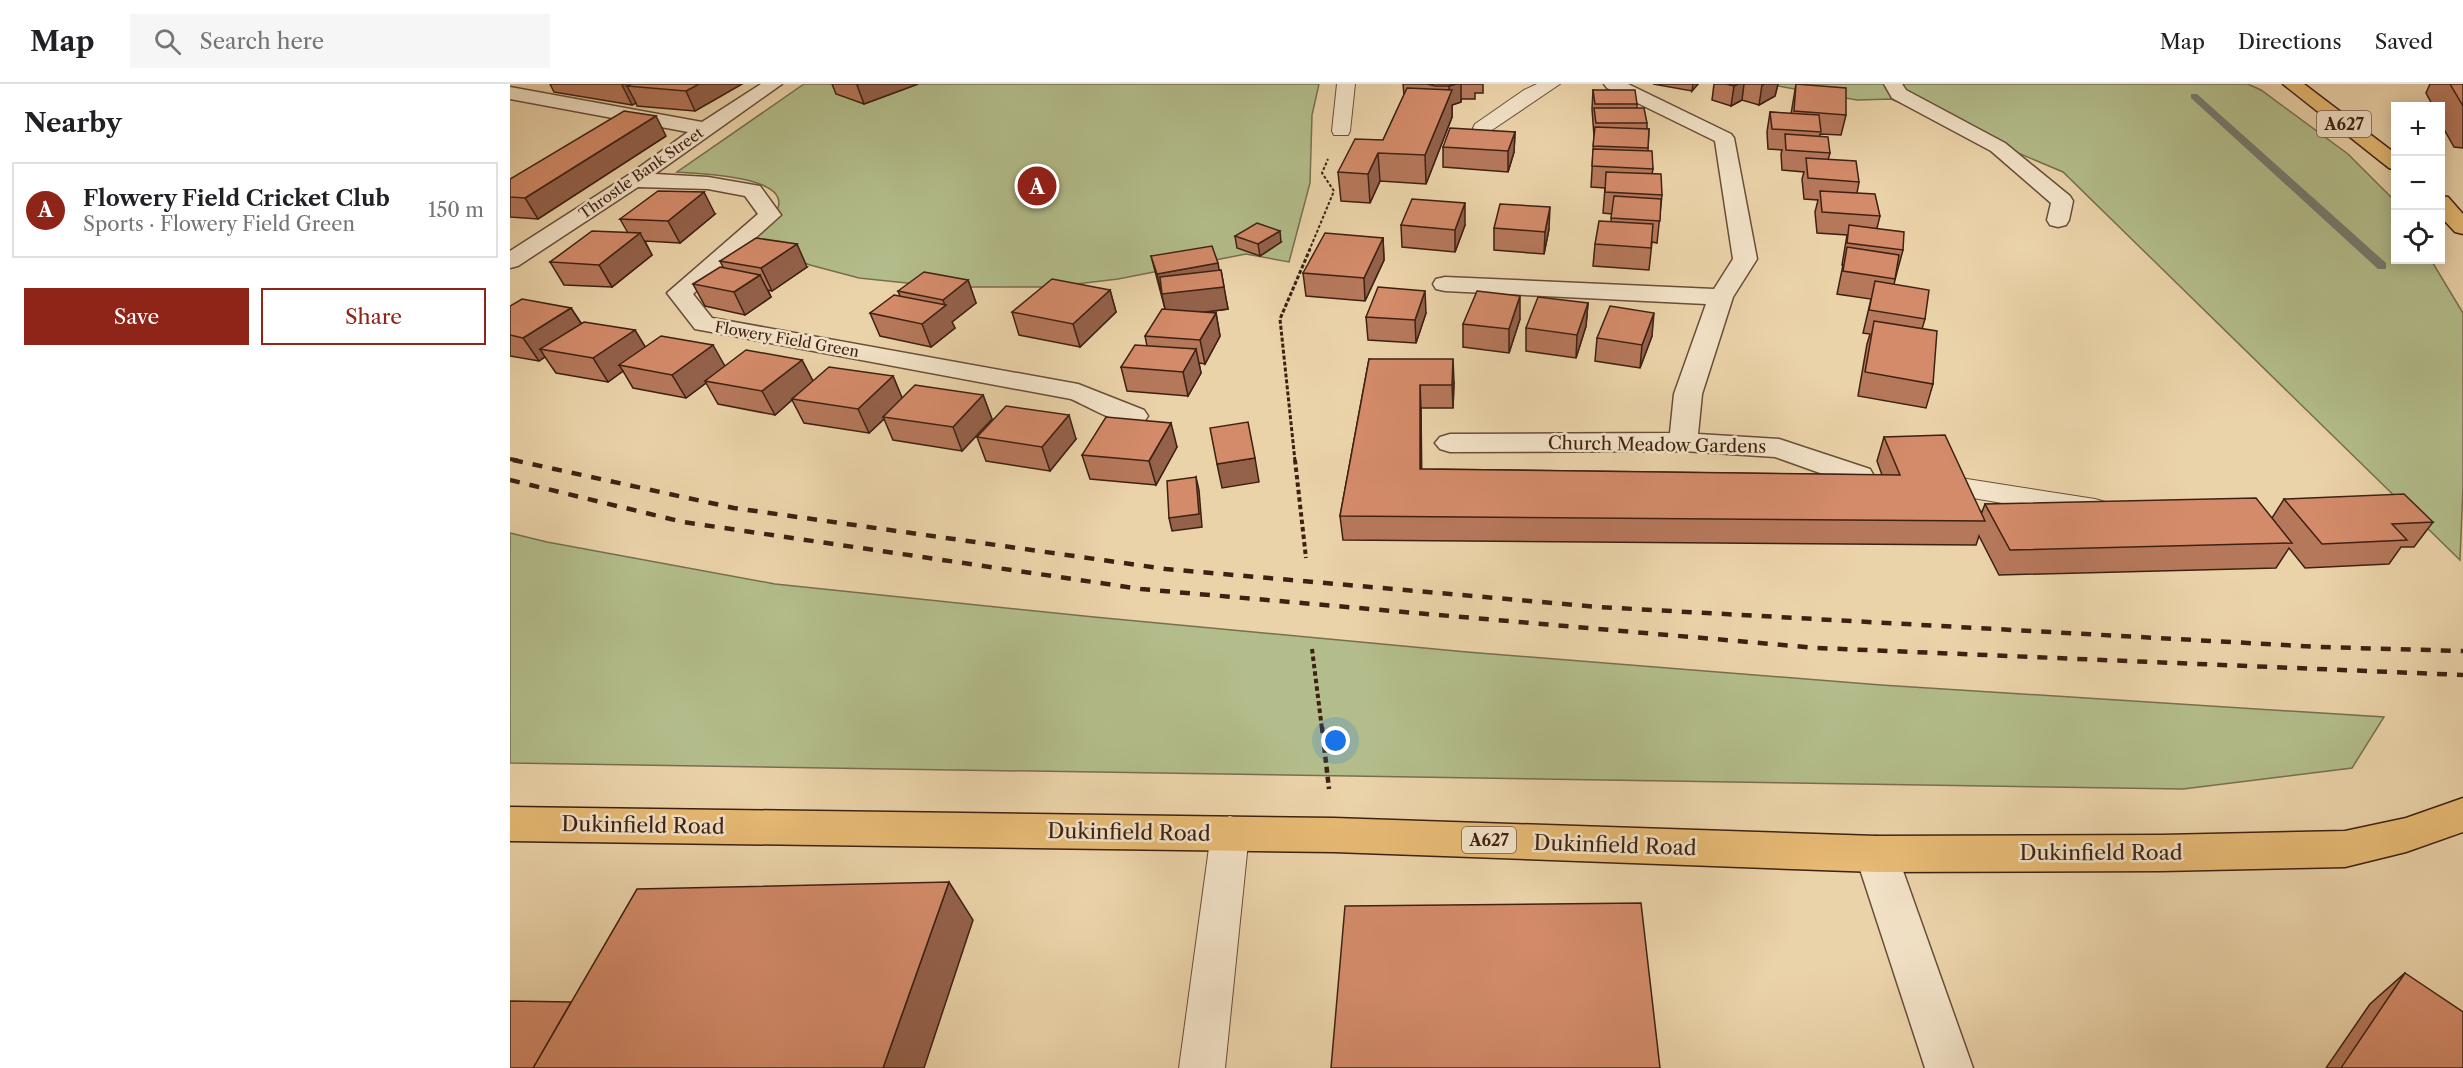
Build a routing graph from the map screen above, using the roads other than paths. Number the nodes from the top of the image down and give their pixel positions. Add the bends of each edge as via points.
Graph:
1 (773, 84) edge
2 (1346, 84) edge
3 (1551, 84) edge
4 (1613, 84) edge
5 (1893, 84) edge
6 (2292, 84) edge
7 (510, 93) edge
8 (1482, 128) edge
9 (705, 129) junction
10 (1341, 131) road end
11 (2391, 160) edge
12 (634, 180) junction
13 (2445, 207) edge
14 (2058, 220) dead end
15 (2463, 227) edge
16 (510, 261) edge
17 (1445, 284) dead end
18 (1721, 297) junction
19 (1134, 416) dead end
20 (1683, 442) junction
21 (1450, 443) dead end
22 (1872, 480) edge
23 (1948, 485) edge
24 (2117, 511) edge
25 (2463, 815) edge
26 (510, 824) edge
27 (1230, 833) junction
28 (1876, 854) junction
29 (1202, 1068) edge
30 (1949, 1068) edge

1 - 9 street, Throstle Bank Street
2 - 10 lane
3 - 8 lane
4 - 18 street via 1724,138 1745,260
5 - 14 street via 1899,94 1998,147 2062,201
6 - 11 main road, A627
7 - 9 street
9 - 12 street, Throstle Bank Street
12 - 16 street, Throstle Bank Street
12 - 19 street, Flowery Field Green via 708,183 752,191 770,215 679,293 704,324 1078,392
13 - 15 main road
17 - 18 street
18 - 20 street via 1688,394
20 - 21 street, Church Meadow Gardens
20 - 22 street, Church Meadow Gardens via 1779,448
23 - 24 lane
25 - 28 main road, Dukinfield Road / A627 via 2406,835 2345,849
26 - 27 main road, Dukinfield Road / A627
27 - 28 main road, Dukinfield Road / A627
27 - 29 lane
28 - 30 street

